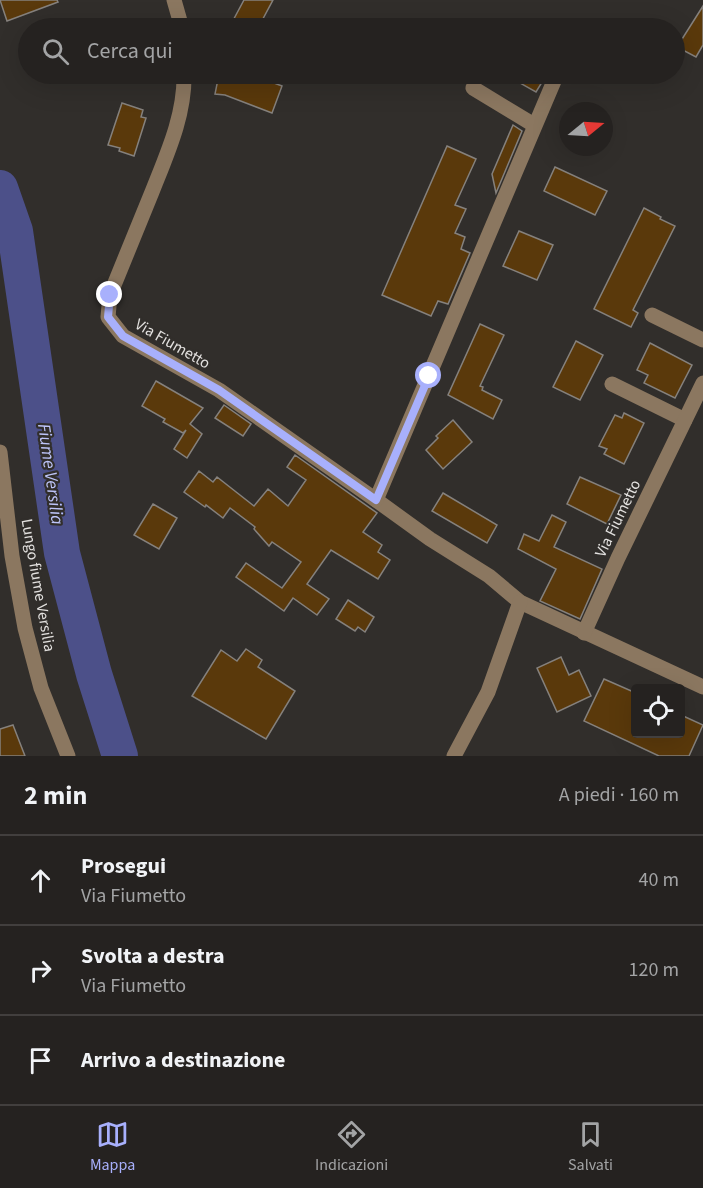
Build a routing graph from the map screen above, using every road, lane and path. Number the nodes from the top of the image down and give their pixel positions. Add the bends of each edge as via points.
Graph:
1 (174, 0) edge
2 (179, 18) edge
3 (184, 84) edge
4 (552, 84) edge
5 (473, 88) dead end
6 (534, 125) junction
7 (652, 315) dead end
8 (703, 340) edge
9 (703, 383) edge
10 (612, 384) dead end
11 (685, 420) junction
12 (0, 452) edge
13 (376, 500) junction
14 (520, 602) junction
15 (585, 633) junction
16 (703, 687) edge
17 (68, 756) edge
18 (454, 756) edge

1 - 2 street
3 - 13 street, Via Fiumetto via 179,118 110,295 108,317 123,336 219,390
4 - 6 street
5 - 6 street
6 - 13 street
7 - 8 street
9 - 11 street, Via Fiumetto
10 - 11 street
11 - 15 street, Via Fiumetto
12 - 17 street, Lungo fiume Versilia via 25,628 41,688
13 - 14 street, Via Fiumetto via 489,576
14 - 15 street, Via Fiumetto
14 - 18 street via 488,692
15 - 16 street, Via Fiumetto

